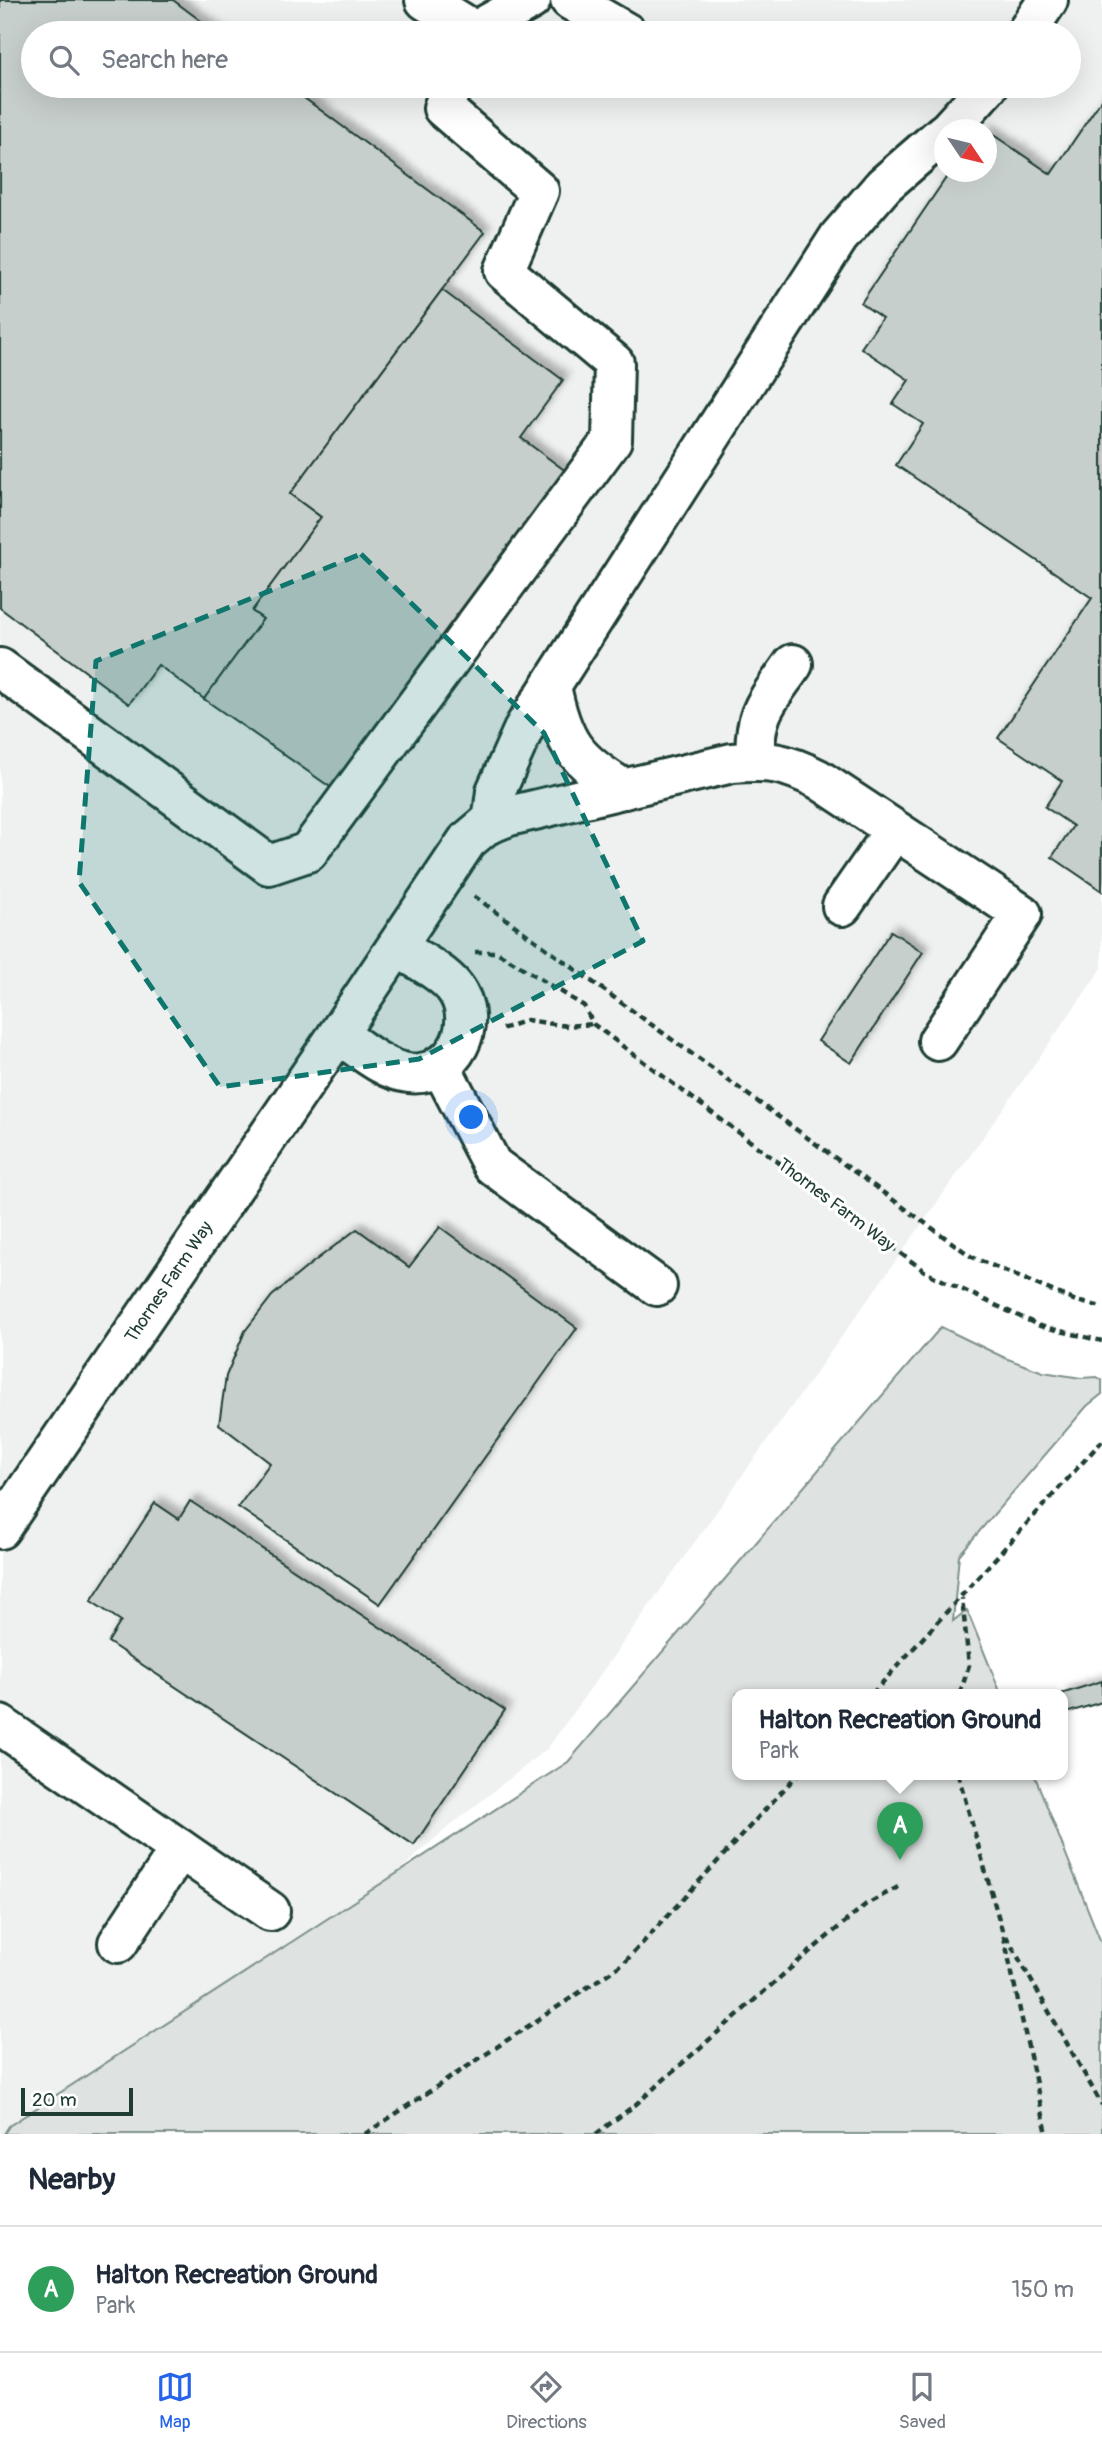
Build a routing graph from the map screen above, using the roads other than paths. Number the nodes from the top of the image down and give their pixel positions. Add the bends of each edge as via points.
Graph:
1 (425, 0) edge
2 (531, 0) edge
3 (570, 0) edge
4 (1048, 0) edge
5 (457, 21) edge
6 (494, 21) edge
7 (606, 21) edge
8 (1034, 21) edge
9 (447, 98) edge
10 (977, 98) edge
11 (957, 119) edge
12 (934, 141) edge
13 (793, 664) dead end
14 (0, 668) edge
15 (551, 686) junction
16 (756, 761) junction
17 (624, 789) junction
18 (492, 823) junction
19 (894, 831) junction
20 (842, 906) dead end
21 (411, 956) junction
22 (338, 1034) junction
23 (938, 1041) dead end
24 (449, 1058) junction
25 (657, 1286) dead end
26 (0, 1529) edge
27 (0, 1725) edge
28 (180, 1849) junction
29 (270, 1911) dead end
30 (118, 1943) dead end

1 - 5 street
2 - 6 street
3 - 7 street
4 - 8 street
9 - 14 street via 443,108 539,191 504,271 614,363 612,440 308,852 269,865
10 - 11 street
12 - 15 street via 884,185 839,237
13 - 16 street via 756,724
15 - 17 street via 557,719 573,748 595,772
15 - 18 street via 508,761 496,791
16 - 17 street
16 - 19 street via 791,765
17 - 18 street
18 - 21 street, Thornes Farm Way via 467,841 444,874
19 - 20 street
19 - 23 street via 1022,914
21 - 22 street, Thornes Farm Way
21 - 24 street via 454,987 463,1002 464,1035
22 - 24 street via 394,1070 411,1074 428,1071
22 - 26 street, Thornes Farm Way
24 - 25 street via 492,1165
27 - 28 street
28 - 29 street
28 - 30 street

